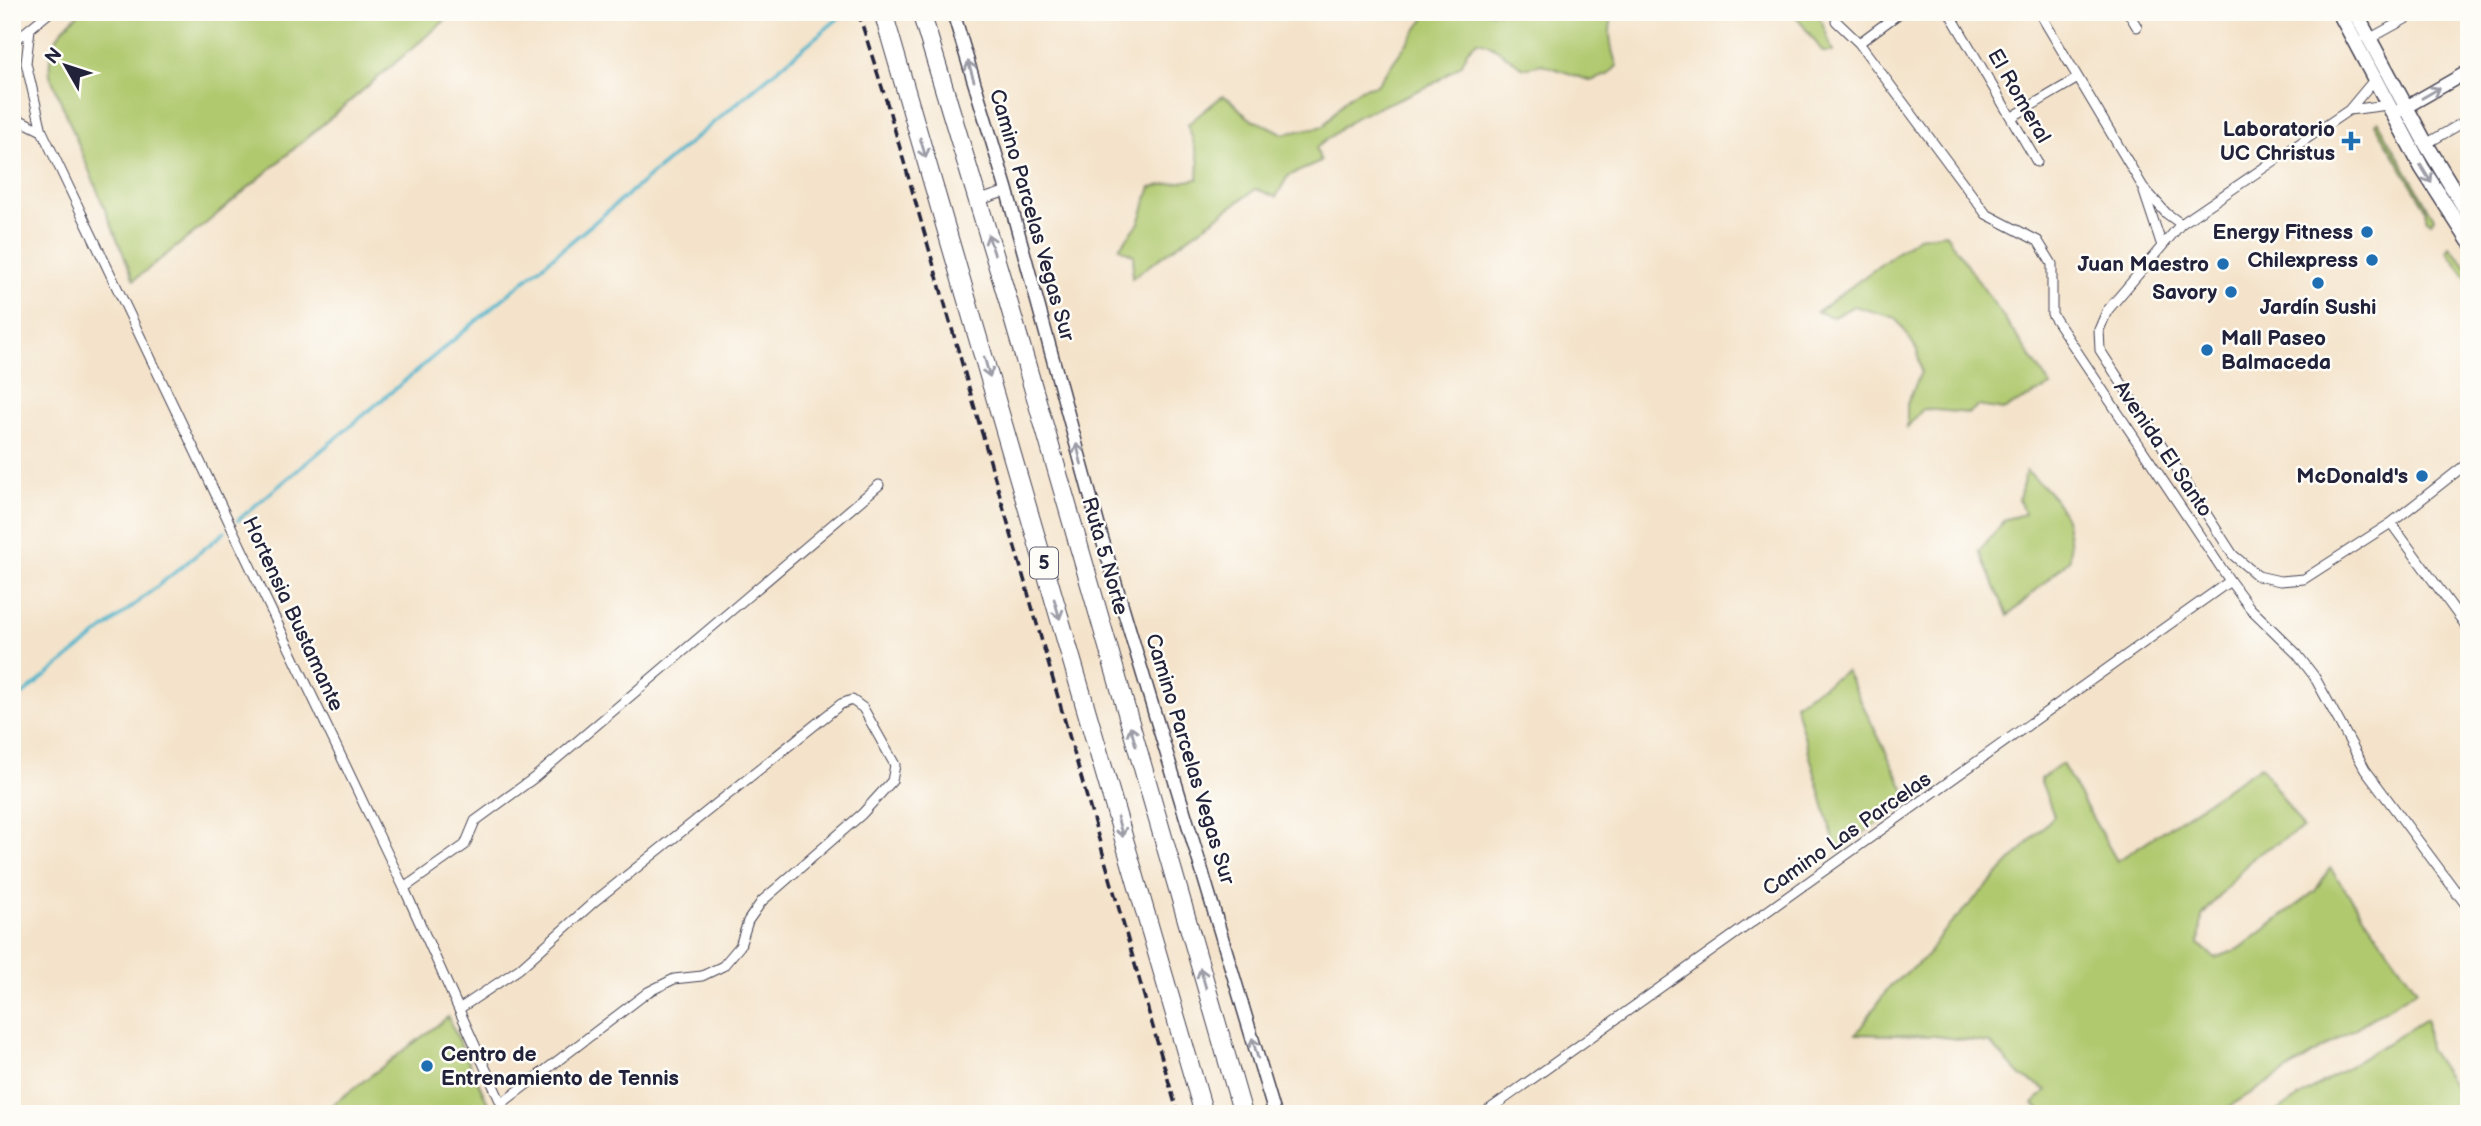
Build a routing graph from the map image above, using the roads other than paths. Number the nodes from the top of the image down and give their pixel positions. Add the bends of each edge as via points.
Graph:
1 (50, 12) edge
2 (883, 12) edge
3 (921, 12) edge
4 (953, 12) edge
5 (1901, 12) edge
6 (1949, 12) edge
7 (2039, 12) edge
8 (2128, 12) edge
9 (2339, 12) edge
10 (2355, 12) edge
11 (2418, 12) edge
12 (1836, 21) dead end
13 (2137, 27) dead end
14 (30, 29) junction
15 (2370, 39) junction
16 (12, 43) edge
17 (1859, 43) junction
18 (2469, 71) edge
19 (2078, 78) junction
20 (2374, 80) junction
21 (2395, 109) junction
22 (2348, 110) junction
23 (12, 116) edge
24 (2012, 117) junction
25 (2469, 120) edge
26 (42, 131) junction
27 (2426, 144) junction
28 (2037, 162) dead end
29 (2143, 187) junction
30 (1007, 191) junction
31 (977, 201) junction
32 (2467, 209) edge
33 (2181, 224) junction
34 (2469, 242) edge
35 (2162, 246) junction
36 (2469, 463) edge
37 (879, 485) dead end
38 (2391, 523) junction
39 (2230, 581) junction
40 (2469, 630) edge
41 (2469, 885) edge
42 (404, 888) junction
43 (2457, 894) junction
44 (2469, 909) edge
45 (459, 1009) junction
46 (501, 1104) junction
47 (506, 1114) edge
48 (1204, 1114) edge
49 (1243, 1114) edge
50 (1275, 1114) edge
51 (1483, 1114) edge

1 - 14 street
2 -> 48 highway, 5
3 - 31 highway, Ruta 5 Norte / 5
30 -> 4 street, Camino Parcelas Vegas Sur
5 - 17 street
6 - 24 street, El Romeral
7 - 19 street
8 - 13 street
9 - 20 main road
10 - 15 main road
11 - 15 street
12 - 17 street, Avenida El Santo
14 - 16 street
14 - 26 street, Hortensia Bustamante via 26,63
15 - 21 main road
17 - 39 street, Avenida El Santo via 1986,214 2038,241 2052,264 2052,314
21 -> 18 street
19 - 24 street
19 - 29 street
20 - 21 main road
20 - 22 street
21 - 22 street
21 - 27 main road
21 -> 34 main road
22 - 33 street
23 - 26 street
24 - 28 street, El Romeral
25 - 27 street
26 - 42 street, Hortensia Bustamante
27 - 32 main road
29 - 33 street
29 - 35 street
30 - 31 street
50 -> 30 street, Camino Parcelas Vegas Sur via 1101,535
49 -> 31 highway, Ruta 5 Norte / 5
33 - 35 street
35 - 38 street via 2107,312 2099,330 2100,350 2233,555 2259,576 2280,581 2304,579
36 - 38 street
37 - 42 street via 534,778 475,821 465,845
38 - 40 street
39 - 43 street, Avenida El Santo via 2314,676 2365,769
39 - 51 street, Camino Las Parcelas
41 - 43 street
42 - 45 street, Hortensia Bustamante
43 - 44 street, Avenida El Santo
45 - 46 street, Hortensia Bustamante
45 - 46 street via 519,969 595,901 841,704 852,700 863,708 895,765 892,781 862,814 762,901 730,960 712,973 674,979 648,992
46 - 47 street, Hortensia Bustamante

